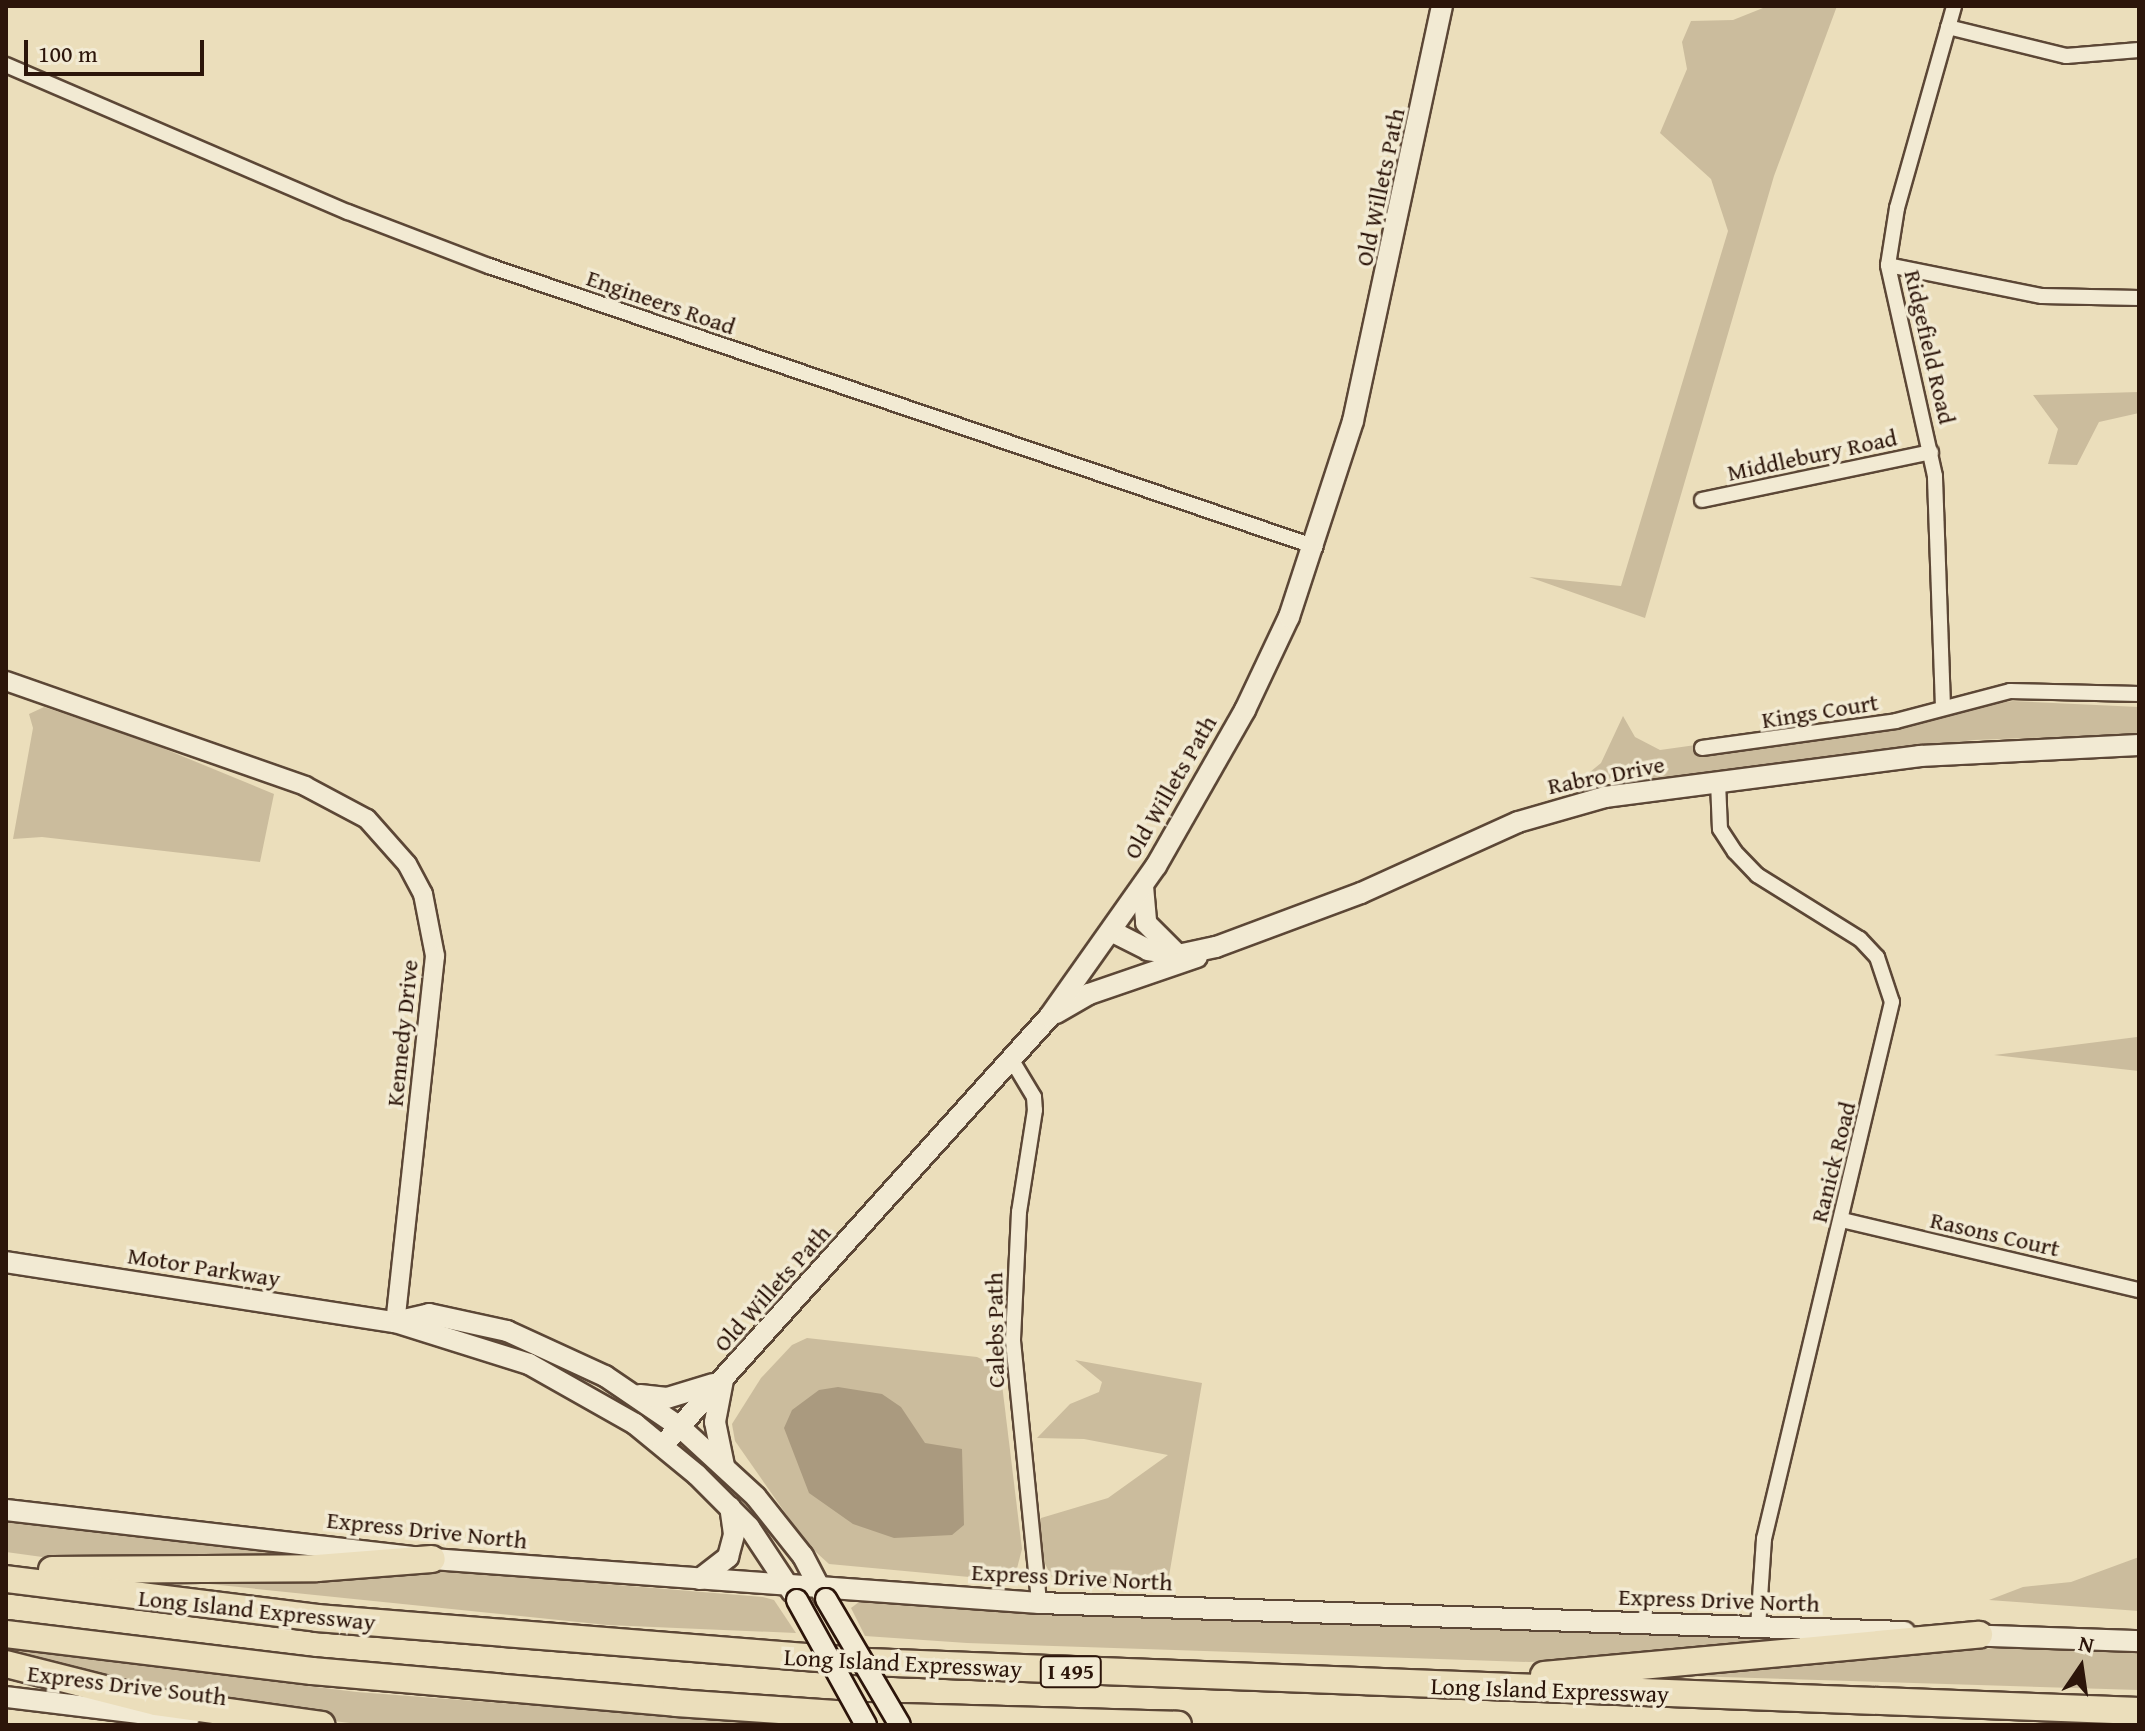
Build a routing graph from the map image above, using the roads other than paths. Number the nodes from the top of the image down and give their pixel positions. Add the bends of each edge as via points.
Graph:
1 (1442, 6) edge
2 (1954, 6) edge
3 (1948, 27) junction
4 (2139, 50) edge
5 (6, 65) edge
6 (1888, 265) junction
7 (2139, 298) edge
8 (1931, 452) junction
9 (1702, 500) dead end
10 (1316, 547) junction
11 (6, 681) edge
12 (2139, 694) edge
13 (1943, 707) junction
14 (2139, 745) edge
15 (1702, 748) dead end
16 (1718, 782) junction
17 (1143, 886) junction
18 (1113, 932) junction
19 (1216, 947) junction
20 (1178, 955) junction
21 (1049, 1017) junction
22 (1013, 1062) junction
23 (1842, 1220) junction
24 (6, 1262) edge
25 (2139, 1290) edge
26 (395, 1322) junction
27 (724, 1379) junction
28 (633, 1394) junction
29 (680, 1427) junction
30 (663, 1445) junction
31 (724, 1466) junction
32 (730, 1507) junction
33 (6, 1510) edge
34 (432, 1559) junction
35 (6, 1567) edge
36 (6, 1579) edge
37 (700, 1579) junction
38 (793, 1593) junction
39 (823, 1593) junction
40 (1039, 1603) junction
41 (1758, 1626) junction
42 (6, 1634) edge
43 (1979, 1635) junction
44 (2139, 1641) edge
45 (6, 1664) edge
46 (1265, 1679) junction
47 (6, 1697) edge
48 (2139, 1711) edge
49 (242, 1725) edge
50 (321, 1725) edge
51 (866, 1725) edge
52 (900, 1725) edge
53 (1178, 1725) edge

1 - 10 main road, Old Willets Path via 1382,300
2 - 3 street, Ridgefield Road
3 - 4 street via 2066,56
3 - 6 street, Ridgefield Road via 1897,208
5 - 10 street, Engineers Road via 475,261
6 - 7 street via 2042,296
6 - 8 street, Ridgefield Road via 1896,320
8 - 9 street, Middlebury Road
8 - 13 street, Ridgefield Road
10 - 17 main road, Old Willets Path via 1268,666
11 - 26 street, Kennedy Drive via 305,786 367,819 407,864 423,894 435,956
12 - 13 street, Kings Court via 2010,691
13 - 15 street, Kings Court via 1896,721
14 - 16 main road, Rabro Drive via 1935,755
16 - 19 main road, Rabro Drive via 1605,797 1558,809 1361,893
16 - 23 street, Ranick Road via 1720,829 1735,852 1757,875 1860,939 1877,957 1887,979 1892,1002 1888,1035
17 - 18 main road, Old Willets Path
17 - 20 main road via 1146,923
18 - 20 main road, Rabro Drive via 1148,950
18 - 21 main road, Old Willets Path
19 - 20 main road, Rabro Drive
19 - 21 main road via 1178,967 1089,994
21 - 22 main road, Old Willets Path
22 - 27 main road, Old Willets Path
22 - 40 street, Calebs Path via 1034,1097 1035,1110 1019,1212 1013,1341
23 - 25 street, Rasons Court
23 - 41 street, Ranick Road via 1764,1539
24 - 26 main road, Motor Parkway
26 - 28 main road, Motor Parkway via 429,1314 507,1331 565,1355
26 - 30 main road, Motor Parkway via 529,1364 575,1386
27 - 28 main road via 693,1394
27 - 29 main road, Old Willets Path
27 - 31 main road via 715,1422
28 - 29 main road, Motor Parkway
29 - 30 main road, Old Willets Path
29 - 31 main road, Motor Parkway
30 - 32 main road, Motor Parkway
31 - 39 main road, Motor Parkway via 785,1531
32 - 37 main road via 734,1534 728,1557
32 - 38 main road, Motor Parkway
33 - 34 main road, Express Drive North
34 - 35 highway via 127,1572
34 - 37 main road, Express Drive North
36 - 46 highway, Long Island Expressway / I 495 via 494,1635 868,1662
37 - 38 main road, Express Drive North
38 - 39 main road, Express Drive North
38 - 51 main road, Motor Parkway, bridge
39 - 40 main road, Express Drive North
39 - 52 main road, Motor Parkway, bridge
40 - 41 main road, Express Drive North
41 - 43 main road, Express Drive North
42 - 53 highway, I 495 via 312,1671 676,1703 865,1716
43 - 44 main road, Express Drive North
43 - 46 highway via 1547,1674
45 - 50 highway via 156,1702
46 - 48 highway, Long Island Expressway / I 495
47 - 49 main road, Express Drive South

